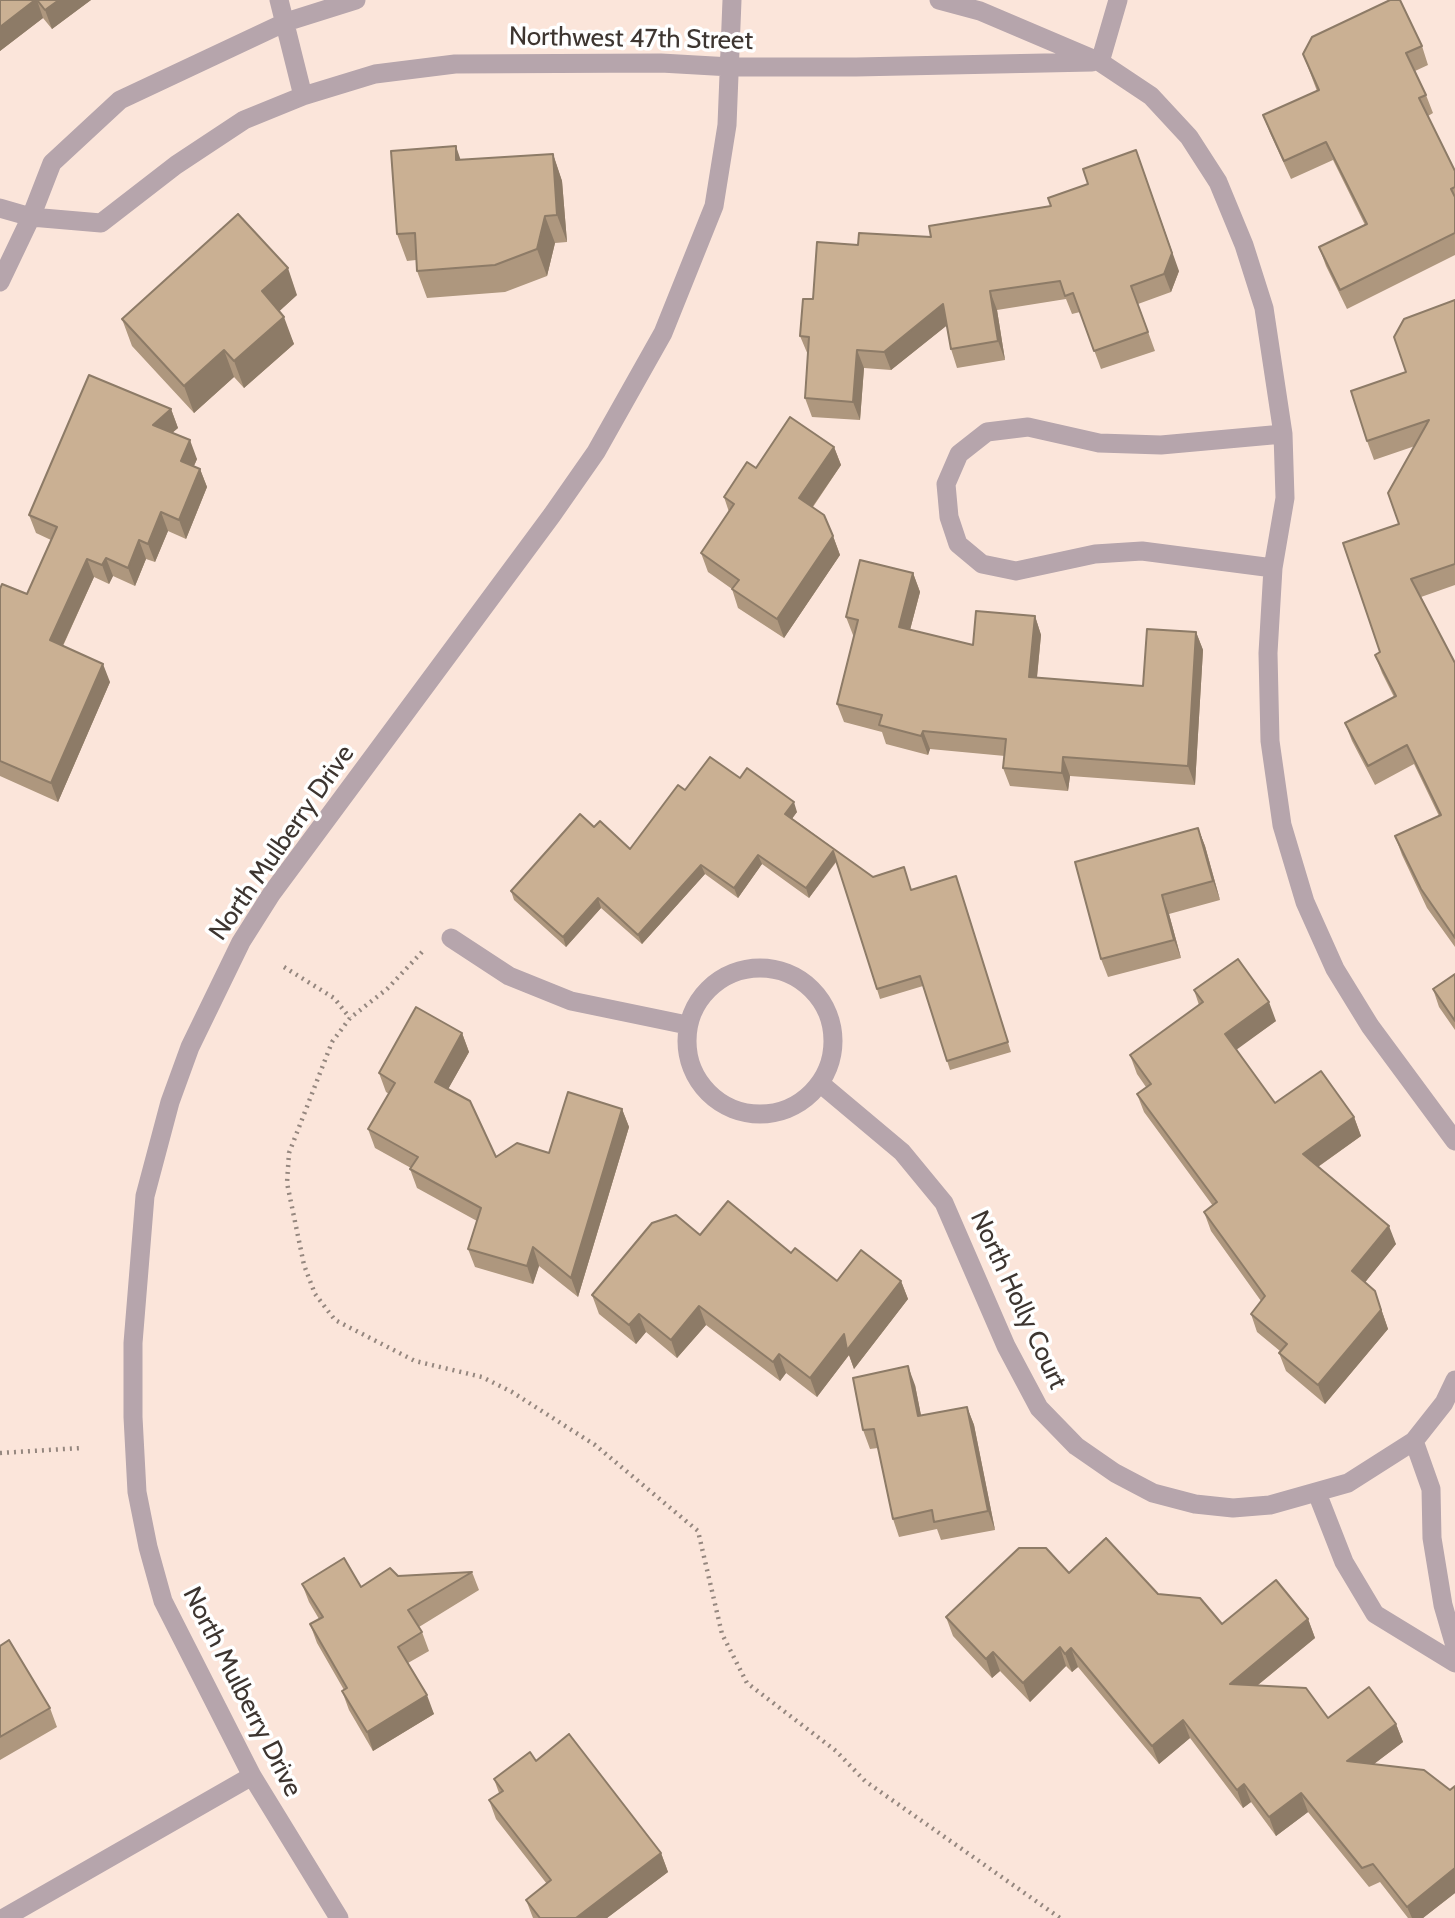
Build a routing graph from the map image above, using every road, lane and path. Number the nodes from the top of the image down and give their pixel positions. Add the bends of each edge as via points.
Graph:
1 (279, 0) edge
2 (356, 0) edge
3 (732, 0) edge
4 (939, 0) edge
5 (1118, 0) edge
6 (286, 22) junction
7 (1100, 62) junction
8 (732, 67) junction
9 (303, 96) junction
10 (0, 208) edge
11 (31, 218) junction
12 (0, 282) edge
13 (1283, 434) junction
14 (1273, 568) junction
15 (451, 938) joint
16 (284, 967) dead end
17 (350, 1018) junction
18 (687, 1025) junction
19 (821, 1084) junction
20 (1455, 1141) edge
21 (1455, 1380) edge
22 (1414, 1441) junction
23 (81, 1448) dead end
24 (0, 1453) edge
25 (1317, 1493) junction
26 (1455, 1646) edge
27 (1455, 1663) edge
28 (251, 1776) junction
29 (4, 1918) edge
30 (340, 1918) edge
31 (1060, 1918) edge

1 - 6 street
2 - 6 street
3 - 8 street, North Mulberry Drive
4 - 7 street via 980,11
5 - 7 street
6 - 9 street
6 - 11 street via 120,100 52,163
7 - 8 street, Northwest 47th Street
7 - 13 street via 1151,96 1189,136 1218,182 1264,308
8 - 9 street, Northwest 47th Street via 454,64 375,74
8 - 28 street, North Mulberry Drive via 714,206 663,333 631,394 552,515 272,893 214,994 170,1102 145,1196 137,1270 133,1392 137,1492 163,1601
9 - 11 street, Northwest 47th Street via 244,120 101,223
10 - 11 street, Northwest 47th Street
11 - 12 street
13 - 14 street via 1285,499
13 - 14 street via 1161,445 1099,443 1028,427 987,432 959,454 946,484 949,517 958,544 982,564 1016,570 1095,554 1142,551
14 - 20 street via 1268,653 1270,741 1282,825 1306,902 1335,969 1370,1026
15 - 17 path via 439,934 387,989
15 - 18 street via 509,976 571,1001
16 - 17 path via 334,998
17 - 31 path via 332,1042 289,1153 287,1183 303,1265 315,1294 335,1320 415,1361 482,1377 595,1445 698,1531 722,1634 747,1683 836,1752 865,1781
18 - 19 street via 688,1059 703,1089 730,1109 764,1115 796,1106
18 - 19 street via 702,996 726,975 758,967 790,974 816,993 831,1021 833,1053
19 - 25 street, North Holly Court via 902,1152 944,1203 1006,1346 1039,1408 1076,1446 1153,1493 1195,1504 1270,1505
21 - 22 street, North Holly Court via 1444,1403
22 - 25 street, North Holly Court via 1348,1483
22 - 26 street via 1431,1489 1432,1538
23 - 24 path
25 - 27 street via 1344,1562 1375,1614
28 - 29 street
28 - 30 street, North Mulberry Drive

